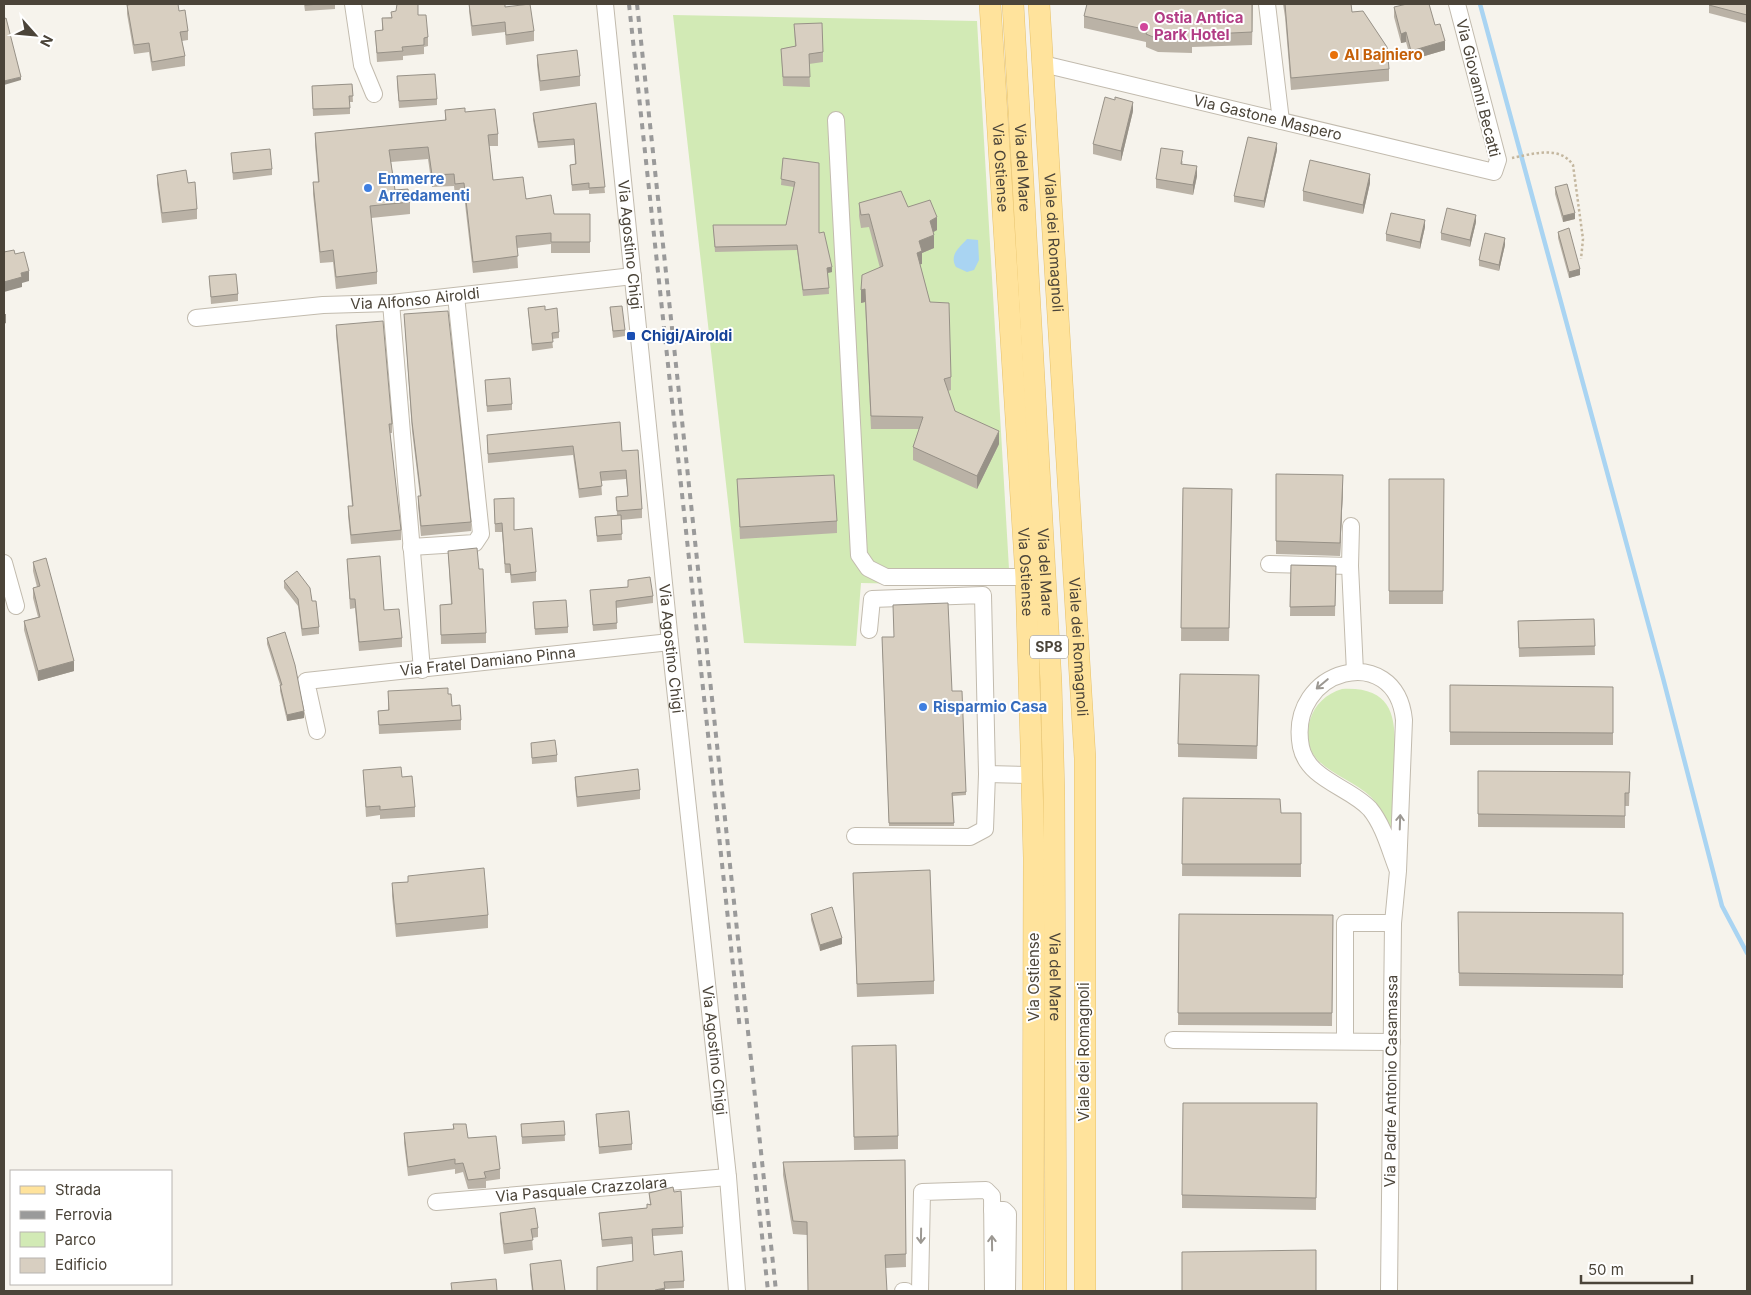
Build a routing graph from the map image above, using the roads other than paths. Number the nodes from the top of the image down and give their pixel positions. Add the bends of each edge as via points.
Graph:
1 (353, 4) edge
2 (605, 4) edge
3 (990, 4) edge
4 (1013, 4) edge
5 (1039, 4) edge
6 (1267, 4) edge
7 (1457, 4) edge
8 (1043, 64) junction
9 (374, 94) dead end
10 (836, 120) dead end
11 (1281, 121) junction
12 (1494, 172) joint
13 (633, 276) junction
14 (456, 296) junction
15 (391, 303) junction
16 (196, 318) dead end
17 (1351, 526) dead end
18 (411, 548) junction
19 (4, 563) edge
20 (1269, 564) dead end
21 (1350, 566) junction
22 (1026, 577) junction
23 (16, 606) dead end
24 (869, 630) dead end
25 (670, 642) junction
26 (422, 670) junction
27 (1355, 672) junction
28 (317, 731) dead end
29 (987, 774) junction
30 (1032, 775) junction
31 (855, 836) dead end
32 (1398, 871) junction
33 (1393, 923) junction
34 (1173, 1040) dead end
35 (1345, 1041) junction
36 (1392, 1042) junction
37 (728, 1177) junction
38 (436, 1202) dead end
39 (992, 1210) junction
40 (737, 1291) edge
41 (920, 1291) edge
42 (992, 1291) edge
43 (1007, 1291) edge
44 (1032, 1291) edge
45 (1056, 1291) edge
46 (1085, 1291) edge
47 (1389, 1291) edge

1 - 9 street via 362,65
2 - 13 street, Via Agostino Chigi
3 - 22 main road, Via Ostiense
4 - 45 main road, Via del Mare / SP8 via 1052,700
5 - 8 main road, Viale dei Romagnoli
6 - 11 street
7 - 12 street, Via Giovanni Becatti via 1498,160
8 - 11 street, Via Gastone Maspero
8 - 46 main road, Viale dei Romagnoli via 1085,758
10 - 22 street via 859,555 868,568 886,577
11 - 12 street, Via Gastone Maspero
13 - 14 street, Via Alfonso Airoldi
13 - 25 street, Via Agostino Chigi
14 - 15 street, Via Alfonso Airoldi
14 - 18 street via 481,534 476,543
15 - 16 street, Via Alfonso Airoldi via 323,305
15 - 18 street
17 - 21 street
18 - 26 street
19 - 23 street
20 - 21 street
21 - 27 street
22 - 30 main road, Via Ostiense
24 - 29 street via 872,599 983,595
25 - 26 street, Via Fratel Damiano Pinna
25 - 37 street, Via Agostino Chigi
26 - 28 street, Via Fratel Damiano Pinna via 306,681
32 -> 27 street, Via Padre Antonio Casamassa via 1402,707 1386,683 1374,676
27 -> 32 street, Via Padre Antonio Casamassa via 1332,676 1313,692 1301,720 1301,747 1317,772 1358,798 1370,810 1382,829
29 - 30 street
29 - 31 street via 984,829 970,837
30 - 44 main road, Via Ostiense
32 - 33 street, Via Padre Antonio Casamassa
33 - 35 street via 1345,923
33 - 36 street, Via Padre Antonio Casamassa
34 - 35 street
35 - 36 street
36 - 47 street, Via Padre Antonio Casamassa
37 - 38 street, Via Pasquale Crazzolara
37 - 40 street, Via Agostino Chigi
39 -> 41 street via 992,1196 986,1190 922,1192
42 -> 39 street
39 - 43 street via 1004,1210 1008,1214

